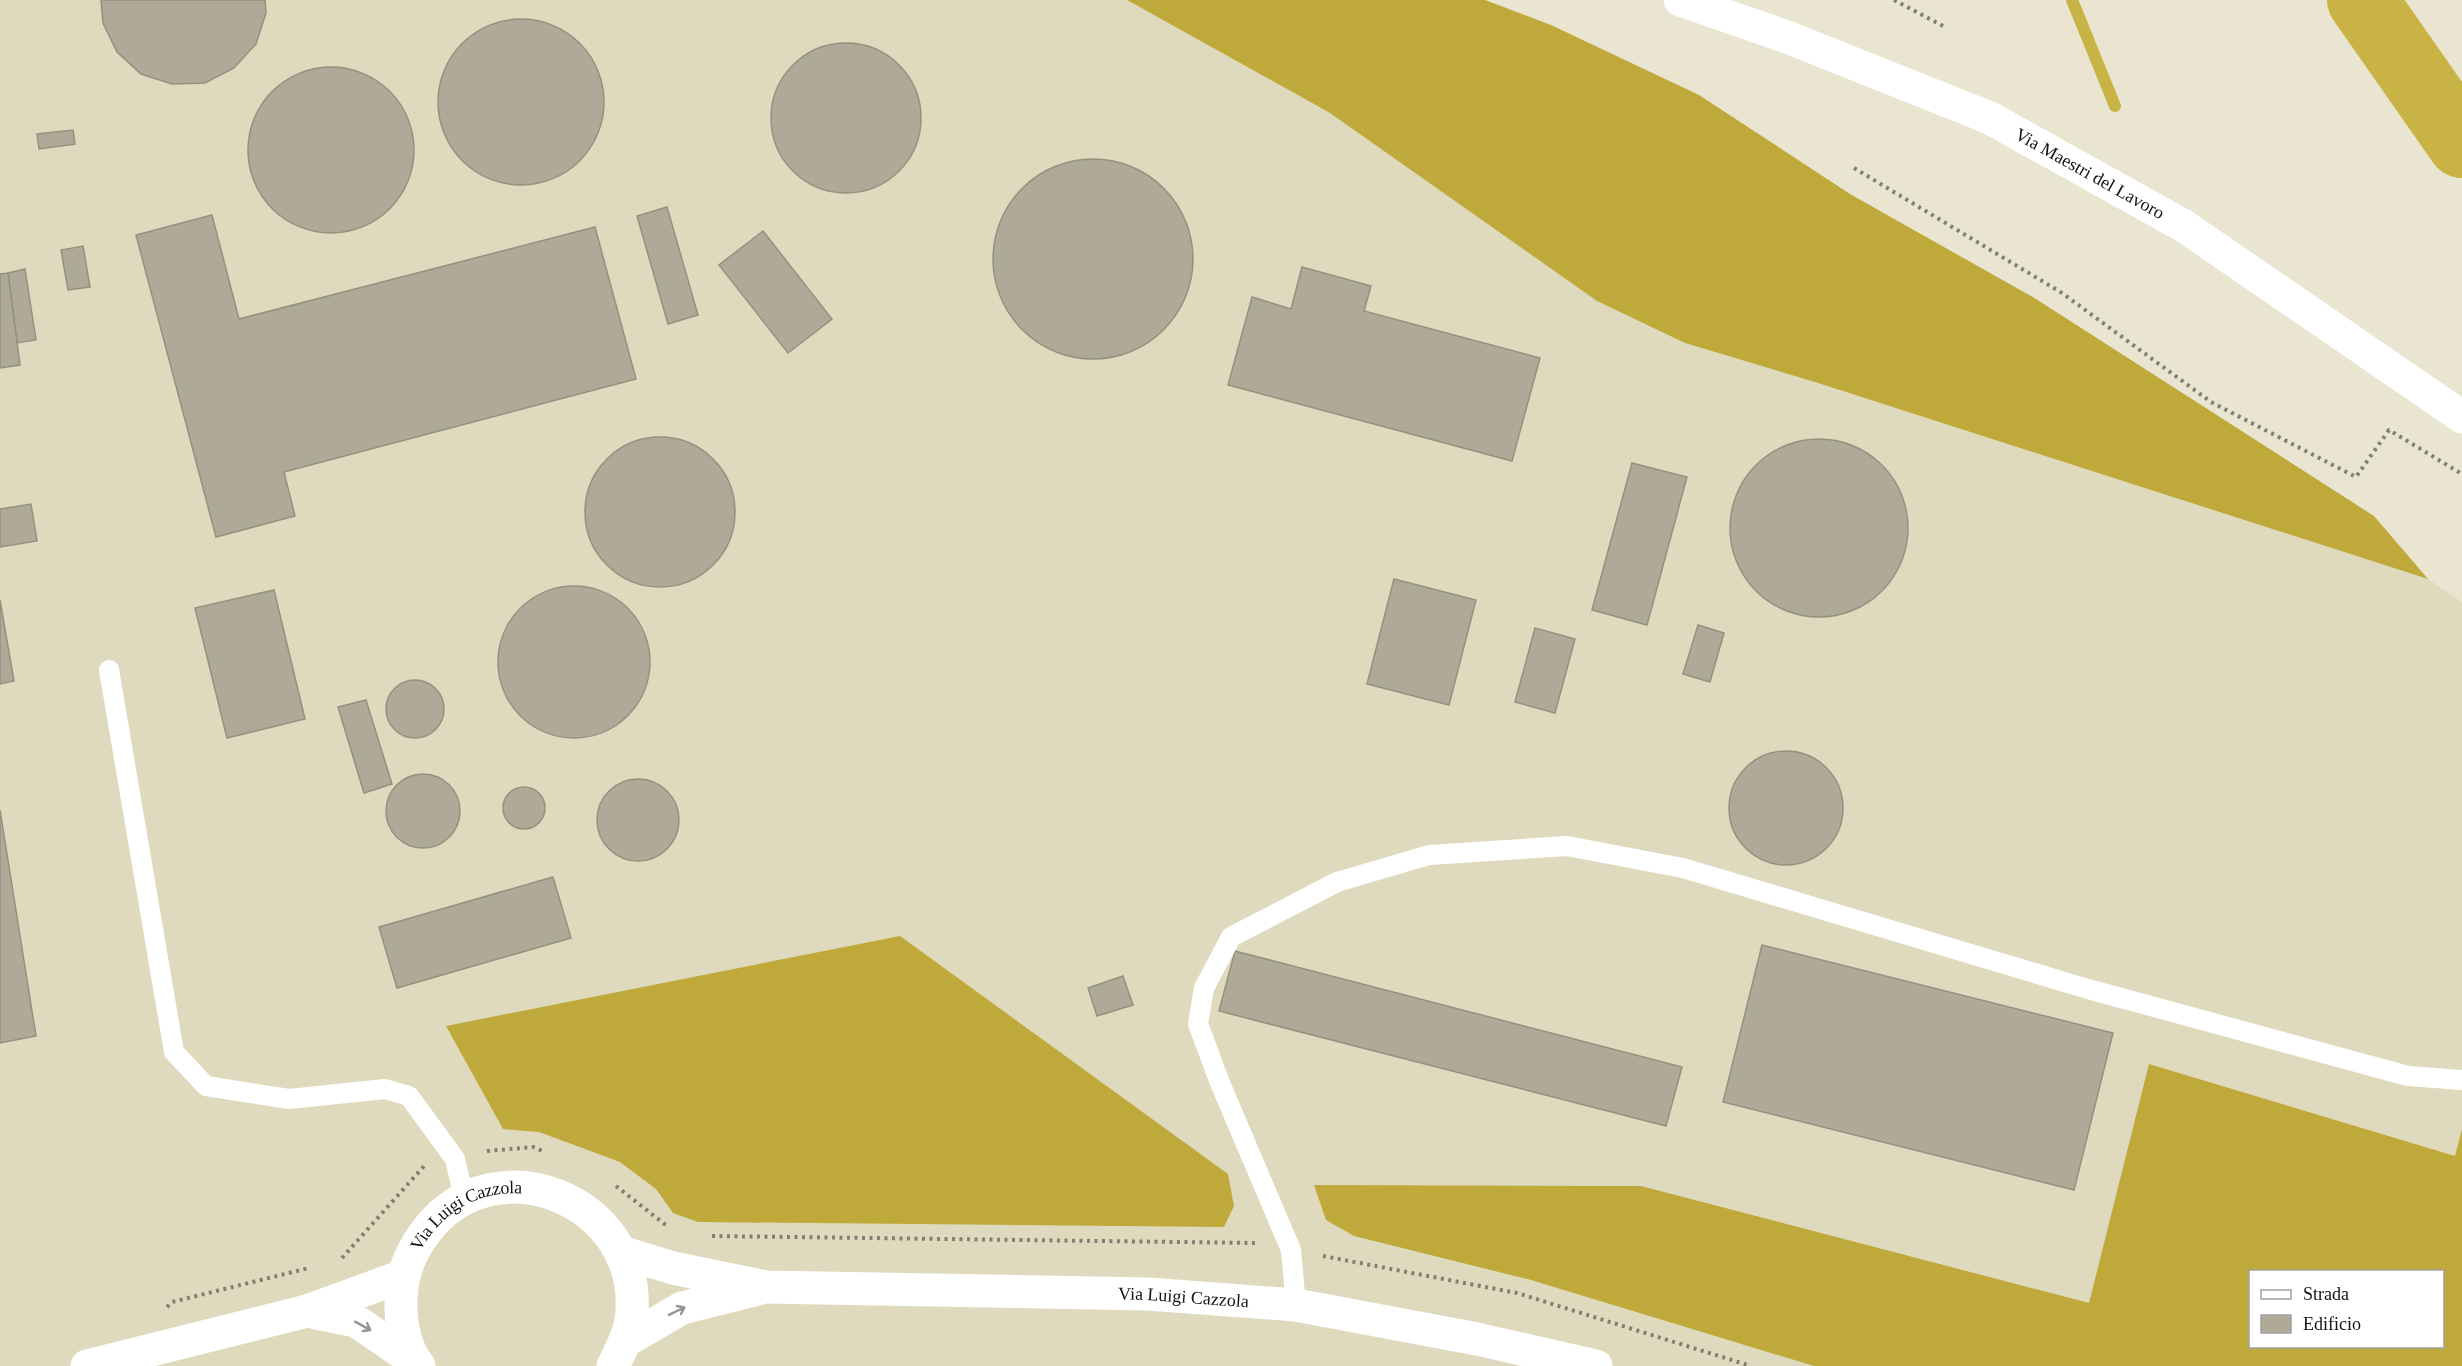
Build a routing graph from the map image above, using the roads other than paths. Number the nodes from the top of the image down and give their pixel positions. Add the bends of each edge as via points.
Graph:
1 (1680, 0) edge
2 (2462, 417) edge
3 (109, 670) dead end
4 (2462, 1080) edge
5 (464, 1198) junction
6 (621, 1252) junction
7 (403, 1276) junction
8 (766, 1287) junction
9 (1296, 1305) junction
10 (307, 1311) junction
11 (620, 1353) edge
12 (418, 1364) edge
13 (87, 1366) edge
14 (1596, 1366) edge

1 - 2 main road, Via Maestri del Lavoro via 1787,37 1990,118 2184,226
3 - 5 lane via 174,1052 206,1086 289,1099 385,1089 409,1096 455,1159
4 - 9 lane via 2408,1076 2088,989 1683,868 1567,846 1429,855 1337,882 1231,937 1204,988 1198,1024 1291,1250
5 - 6 main road, Via Luigi Cazzola via 498,1188 536,1188 571,1200 600,1222
5 - 7 main road, Via Luigi Cazzola via 436,1218 415,1245
6 - 8 main road, Via Luigi Cazzola via 673,1268
6 - 11 main road, Via Luigi Cazzola via 631,1280 632,1311
7 - 10 main road
7 - 12 main road, Via Luigi Cazzola via 400,1305 404,1334
8 - 9 main road, Via Luigi Cazzola via 1148,1294
11 -> 8 main road, Via Luigi Cazzola via 682,1308
9 - 14 main road, Via Luigi Cazzola
10 -> 12 main road via 356,1321
10 - 13 main road

